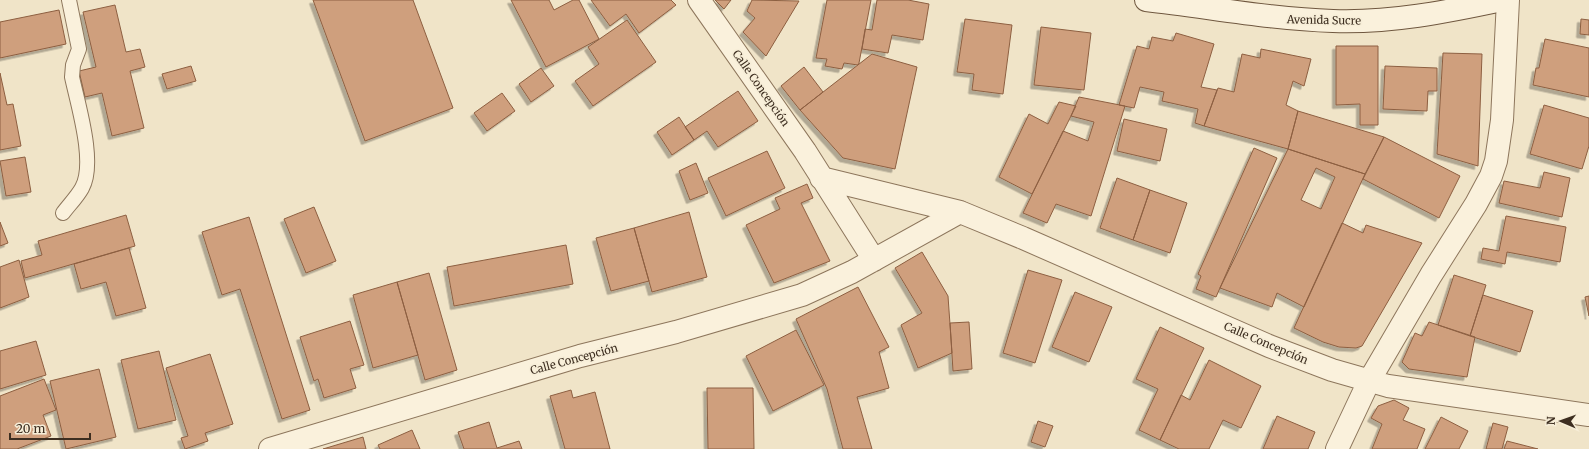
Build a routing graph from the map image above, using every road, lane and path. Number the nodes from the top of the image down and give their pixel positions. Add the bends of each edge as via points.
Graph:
1 (69, 0) edge
2 (699, 0) edge
3 (1146, 0) edge
4 (1502, 0) edge
5 (1508, 0) edge
6 (822, 178) junction
7 (960, 212) junction
8 (63, 213) dead end
9 (874, 260) junction
10 (1369, 380) junction
11 (1589, 415) edge
12 (270, 449) edge
13 (1337, 449) edge

1 - 8 lane via 79,49 72,77 87,150 88,168 82,188
2 - 6 street, Calle Concepción
3 - 4 street, Avenida Sucre via 1278,18 1334,22 1411,17
5 - 10 street via 1502,120 1496,161 1491,176
6 - 7 street, Calle Concepción
6 - 9 street, Calle Concepción
7 - 9 street, Calle Concepción
7 - 10 street, Calle Concepción via 1269,346 1332,370
9 - 12 street, Calle Concepción via 802,295 676,332 573,358
10 - 11 street, Calle Concepción via 1388,386
10 - 13 street

